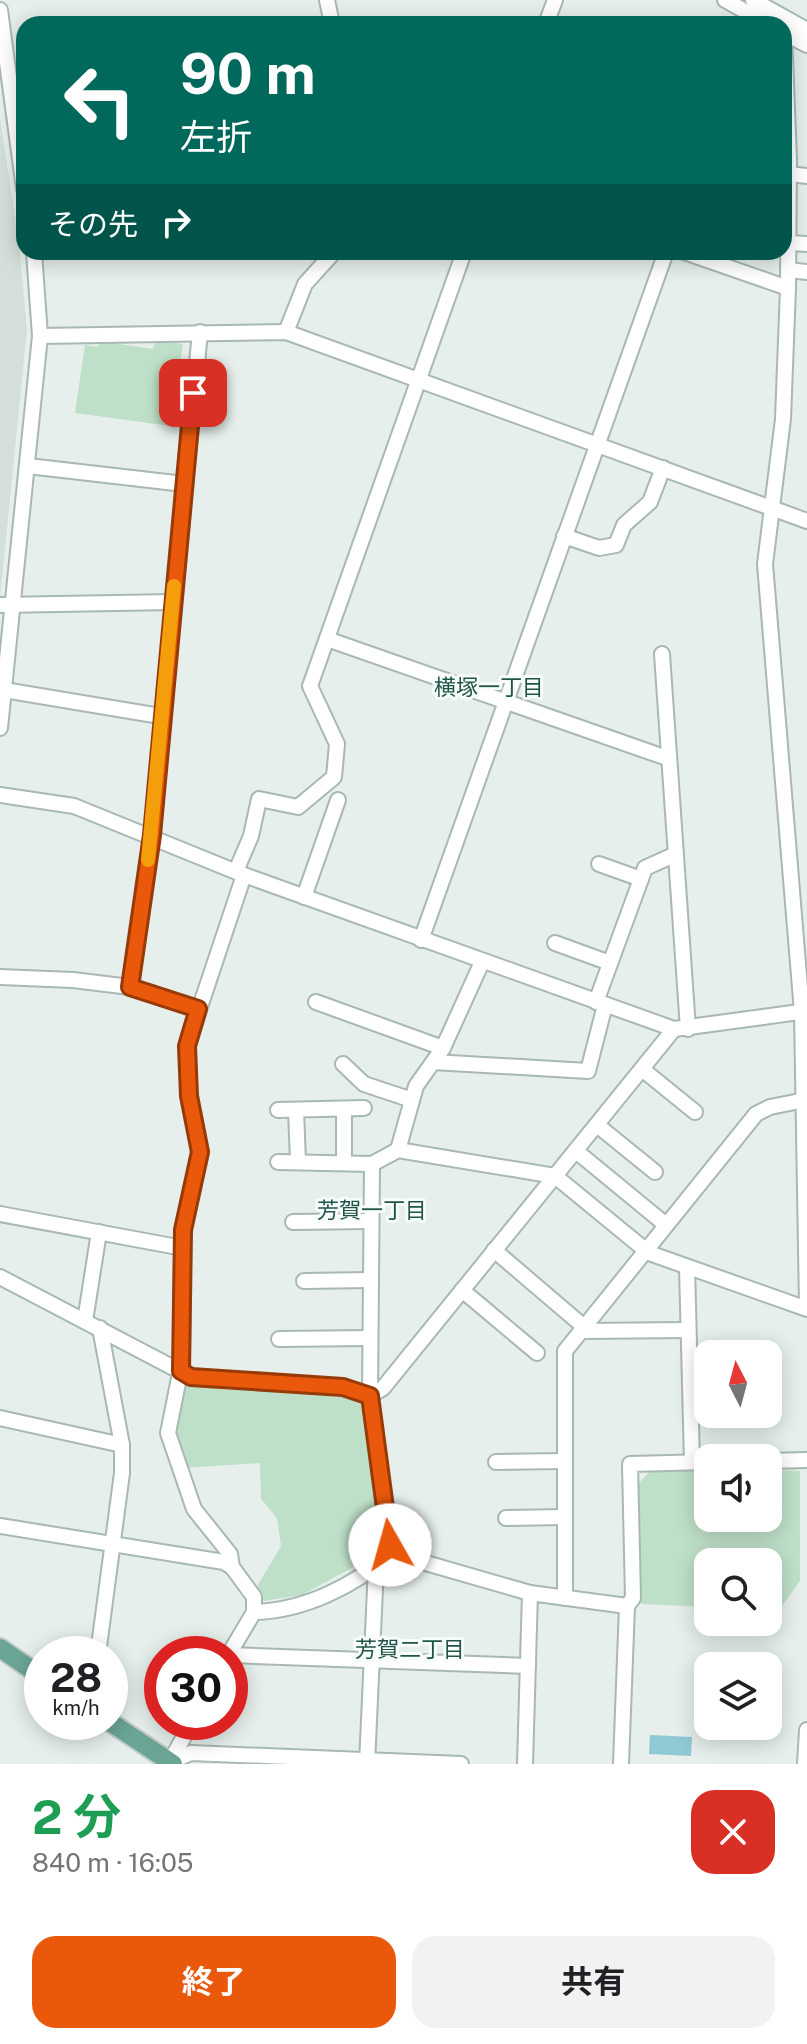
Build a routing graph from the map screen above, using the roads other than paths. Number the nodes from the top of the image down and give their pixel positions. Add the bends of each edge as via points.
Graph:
1 (725, 0) edge
2 (752, 8) edge
3 (0, 10) edge
4 (772, 16) edge
5 (16, 129) edge
6 (35, 260) edge
7 (327, 260) edge
8 (461, 260) edge
9 (663, 260) edge
10 (707, 260) edge
11 (788, 260) edge
12 (788, 270) junction
13 (807, 272) edge
14 (788, 288) junction
15 (200, 332) junction
16 (286, 332) junction
17 (40, 336) junction
18 (419, 382) junction
19 (597, 443) junction
20 (28, 466) junction
21 (663, 468) junction
22 (184, 484) junction
23 (771, 508) junction
24 (807, 521) edge
25 (564, 536) junction
26 (173, 602) junction
27 (7, 604) edge
28 (327, 639) junction
29 (662, 654) dead end
30 (4, 690) junction
31 (506, 701) junction
32 (160, 716) junction
33 (0, 728) edge
34 (667, 758) junction
35 (0, 795) edge
36 (338, 800) dead end
37 (152, 835) junction
38 (676, 854) junction
39 (599, 864) dead end
40 (240, 873) junction
41 (641, 879) junction
42 (304, 897) junction
43 (421, 940) junction
44 (555, 943) dead end
45 (482, 962) junction
46 (610, 963) junction
47 (0, 977) edge
48 (130, 987) junction
49 (316, 1002) dead end
50 (601, 1003) junction
51 (198, 1009) junction
52 (804, 1011) edge
53 (681, 1029) junction
54 (443, 1048) junction
55 (433, 1062) junction
56 (343, 1064) dead end
57 (642, 1069) junction
58 (412, 1100) junction
59 (805, 1100) edge
60 (364, 1108) dead end
61 (278, 1110) dead end
62 (296, 1110) junction
63 (344, 1110) junction
64 (695, 1112) dead end
65 (597, 1125) junction
66 (398, 1150) junction
67 (576, 1151) junction
68 (344, 1161) junction
69 (278, 1162) dead end
70 (298, 1162) junction
71 (372, 1164) junction
72 (806, 1165) edge
73 (655, 1172) dead end
74 (555, 1176) junction
75 (807, 1195) edge
76 (0, 1214) edge
77 (370, 1221) junction
78 (293, 1222) dead end
79 (666, 1225) junction
80 (99, 1232) junction
81 (183, 1248) junction
82 (494, 1250) junction
83 (645, 1251) junction
84 (687, 1267) junction
85 (0, 1277) edge
86 (370, 1280) junction
87 (304, 1281) dead end
88 (462, 1290) junction
89 (807, 1308) edge
90 (85, 1321) junction
91 (100, 1328) junction
92 (582, 1328) junction
93 (688, 1330) junction
94 (370, 1338) junction
95 (279, 1339) dead end
96 (537, 1353) dead end
97 (181, 1371) junction
98 (370, 1396) junction
99 (0, 1418) edge
100 (122, 1445) junction
101 (807, 1460) edge
102 (565, 1461) junction
103 (782, 1461) edge
104 (496, 1462) dead end
105 (692, 1462) joint
106 (565, 1517) junction
107 (506, 1518) dead end
108 (0, 1526) edge
109 (112, 1543) junction
110 (391, 1553) junction
111 (232, 1567) junction
112 (376, 1567) junction
113 (530, 1593) junction
114 (565, 1598) junction
115 (627, 1606) junction
116 (254, 1612) junction
117 (100, 1636) edge
118 (240, 1636) edge
119 (0, 1648) edge
120 (248, 1655) edge
121 (372, 1660) junction
122 (24, 1665) edge
123 (528, 1666) junction
124 (807, 1730) edge
125 (128, 1734) edge
126 (183, 1740) edge
127 (368, 1762) edge
128 (171, 1763) edge
129 (461, 1764) edge
130 (525, 1764) edge
131 (621, 1764) edge
132 (805, 1764) edge

1 - 2 street
2 - 4 street
3 - 5 street
6 - 17 street
7 - 16 street via 305,284
8 - 18 street
9 - 19 street
10 - 14 street
11 - 12 street
12 - 13 street
12 - 14 street
14 - 23 street via 783,419
15 - 16 street
15 - 17 street
15 - 22 street
16 - 18 street
17 - 20 street
18 - 19 street
18 - 28 street
19 - 21 street
19 - 25 street
20 - 22 street
20 - 27 street
21 - 23 street
21 - 25 street via 650,502 624,525 616,545 599,548
22 - 26 street
23 - 24 street
23 - 52 street via 765,564
25 - 31 street
26 - 27 street
26 - 32 street
27 - 30 street
28 - 31 street
28 - 40 street via 310,686 337,744 334,777 298,807 259,799
29 - 34 street
30 - 32 street
30 - 33 street
31 - 34 street
31 - 43 street
32 - 37 street
34 - 38 street
35 - 37 street via 74,806
36 - 42 street
37 - 40 street
37 - 48 street
38 - 41 street via 645,868
38 - 53 street
39 - 41 street
40 - 42 street
40 - 51 street
41 - 46 street
42 - 43 street
43 - 45 street
44 - 46 street
45 - 50 street
45 - 54 street
46 - 50 street
47 - 48 street
48 - 51 street
49 - 54 street
50 - 53 street
50 - 55 street via 588,1071
51 - 81 street via 187,1046 189,1096 200,1152 185,1210
52 - 53 street
52 - 59 street
53 - 57 street
54 - 55 street
55 - 58 street
56 - 58 street via 364,1084
57 - 64 street
57 - 65 street
58 - 66 street
59 - 72 street
59 - 79 street via 756,1114
60 - 63 street
61 - 62 street
62 - 63 street
62 - 70 street
63 - 68 street
65 - 67 street
65 - 73 street
66 - 71 street
66 - 74 street
67 - 74 street
67 - 79 street
68 - 70 street
68 - 71 street
69 - 70 street
71 - 77 street
72 - 75 street
74 - 82 street
74 - 83 street
75 - 89 street
76 - 80 street
77 - 78 street
77 - 86 street
79 - 83 street
80 - 81 street
80 - 90 street
81 - 97 street
82 - 88 street
82 - 92 street
83 - 84 street
83 - 92 street
84 - 89 street
84 - 93 street
85 - 90 street
86 - 87 street
86 - 94 street
88 - 96 street
88 - 98 street via 383,1388
90 - 91 street
91 - 97 street
91 - 100 street
92 - 93 street
92 - 102 street via 565,1351
93 - 105 street
94 - 95 street
94 - 98 street
97 - 98 street via 191,1377 343,1387
97 - 111 street via 169,1443 194,1509 230,1554
98 - 110 street
99 - 100 street
100 - 109 street
101 - 103 street
102 - 104 street
102 - 106 street
105 - 115 street via 630,1464 633,1598
106 - 107 street
106 - 114 street
108 - 109 street
109 - 111 street
109 - 117 street
110 - 112 street
110 - 113 street
111 - 116 street via 254,1597
112 - 116 street via 306,1605
112 - 121 street
113 - 114 street
113 - 123 street
114 - 115 street
115 - 131 street
116 - 118 street
119 - 122 main road
120 - 121 street
121 - 123 street
121 - 127 street
123 - 130 street
124 - 132 street
125 - 128 main road
126 - 128 street
127 - 128 street via 191,1753
127 - 129 street

